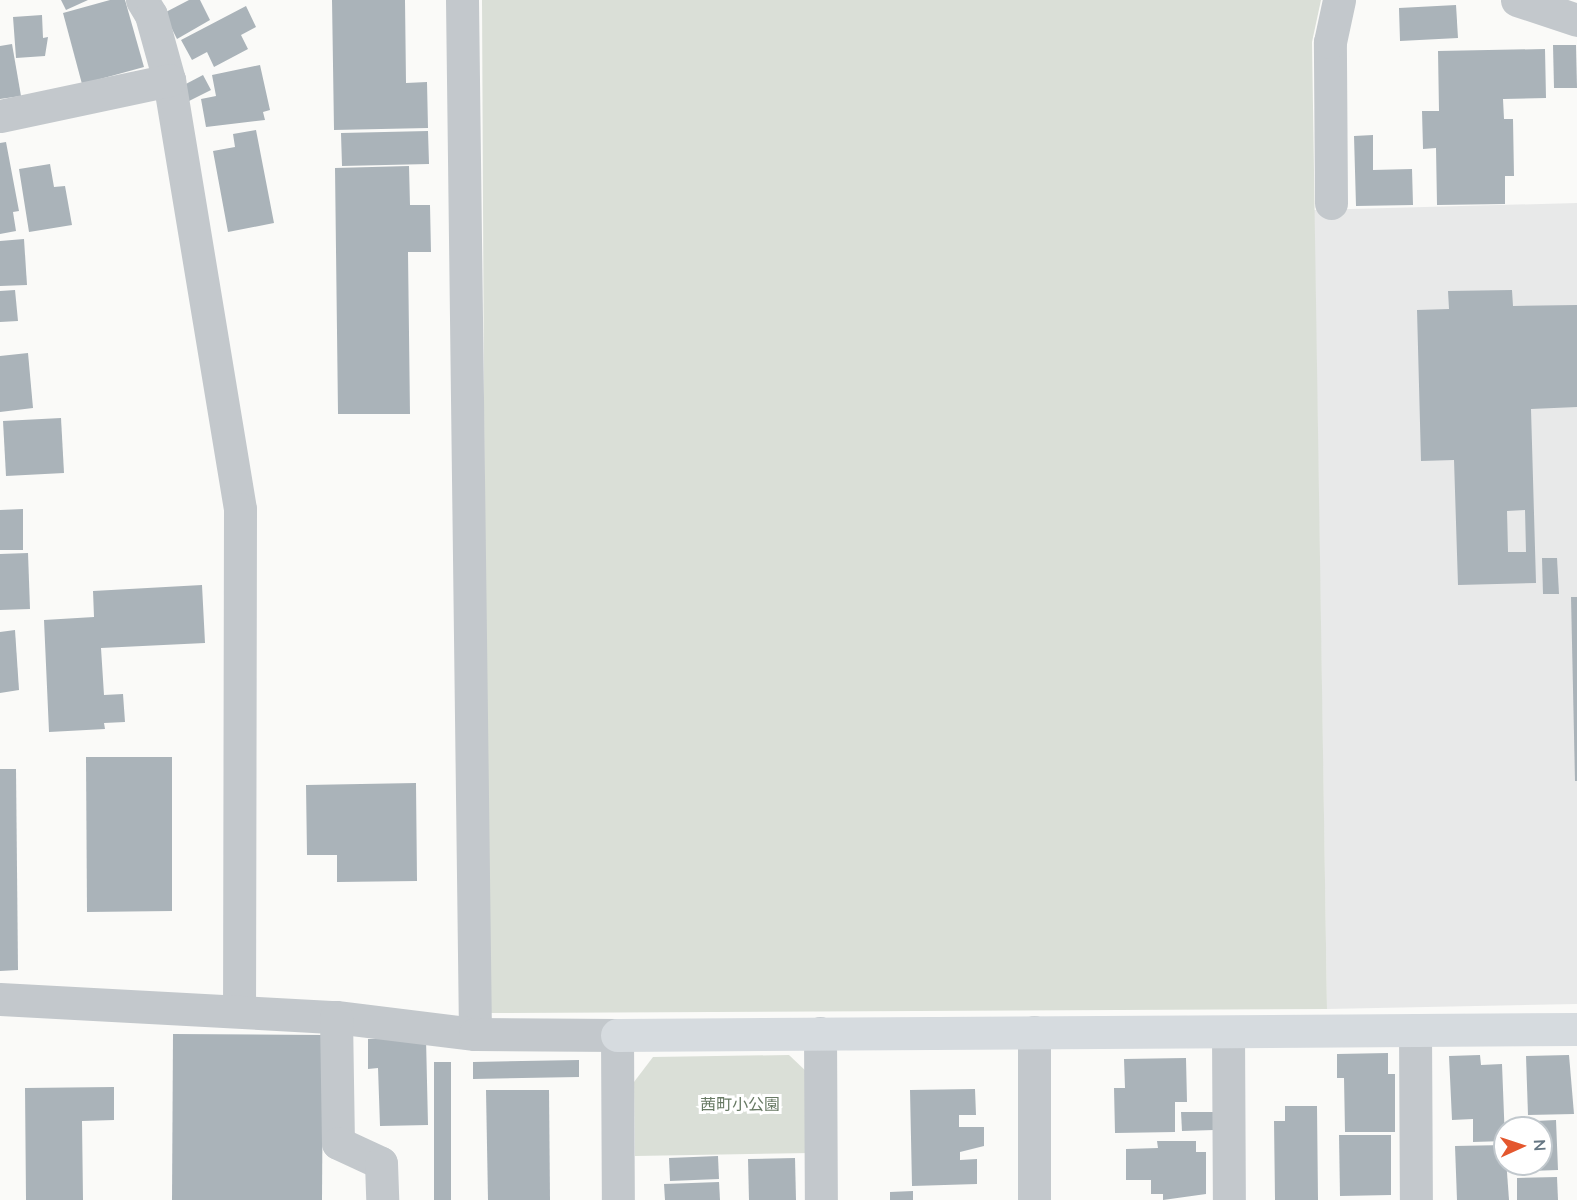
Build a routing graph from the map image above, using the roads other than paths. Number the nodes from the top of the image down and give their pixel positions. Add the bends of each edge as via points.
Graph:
1 (142, 0) edge
2 (462, 0) edge
3 (1339, 0) edge
4 (1517, 0) edge
5 (1577, 20) edge
6 (169, 80) junction
7 (0, 116) edge
8 (1331, 203) dead end
9 (0, 999) edge
10 (239, 1010) junction
11 (336, 1017) junction
12 (1577, 1029) edge
13 (1415, 1030) junction
14 (1034, 1032) junction
15 (1228, 1032) junction
16 (820, 1033) junction
17 (475, 1034) junction
18 (617, 1035) junction
19 (382, 1200) edge
20 (618, 1200) edge
21 (821, 1200) edge
22 (1034, 1200) edge
23 (1229, 1200) edge
24 (1416, 1200) edge

1 - 6 street via 151,15
2 - 17 street
3 - 8 street via 1329,42
4 - 5 street
6 - 7 street
6 - 10 street via 240,509
9 - 10 street
10 - 11 street
11 - 17 street
11 - 19 street via 338,1143 381,1163
12 - 13 street
13 - 15 street
13 - 24 street
14 - 15 street
14 - 16 street
14 - 22 street
15 - 23 street
16 - 18 street
16 - 21 street
17 - 18 street
18 - 20 street

